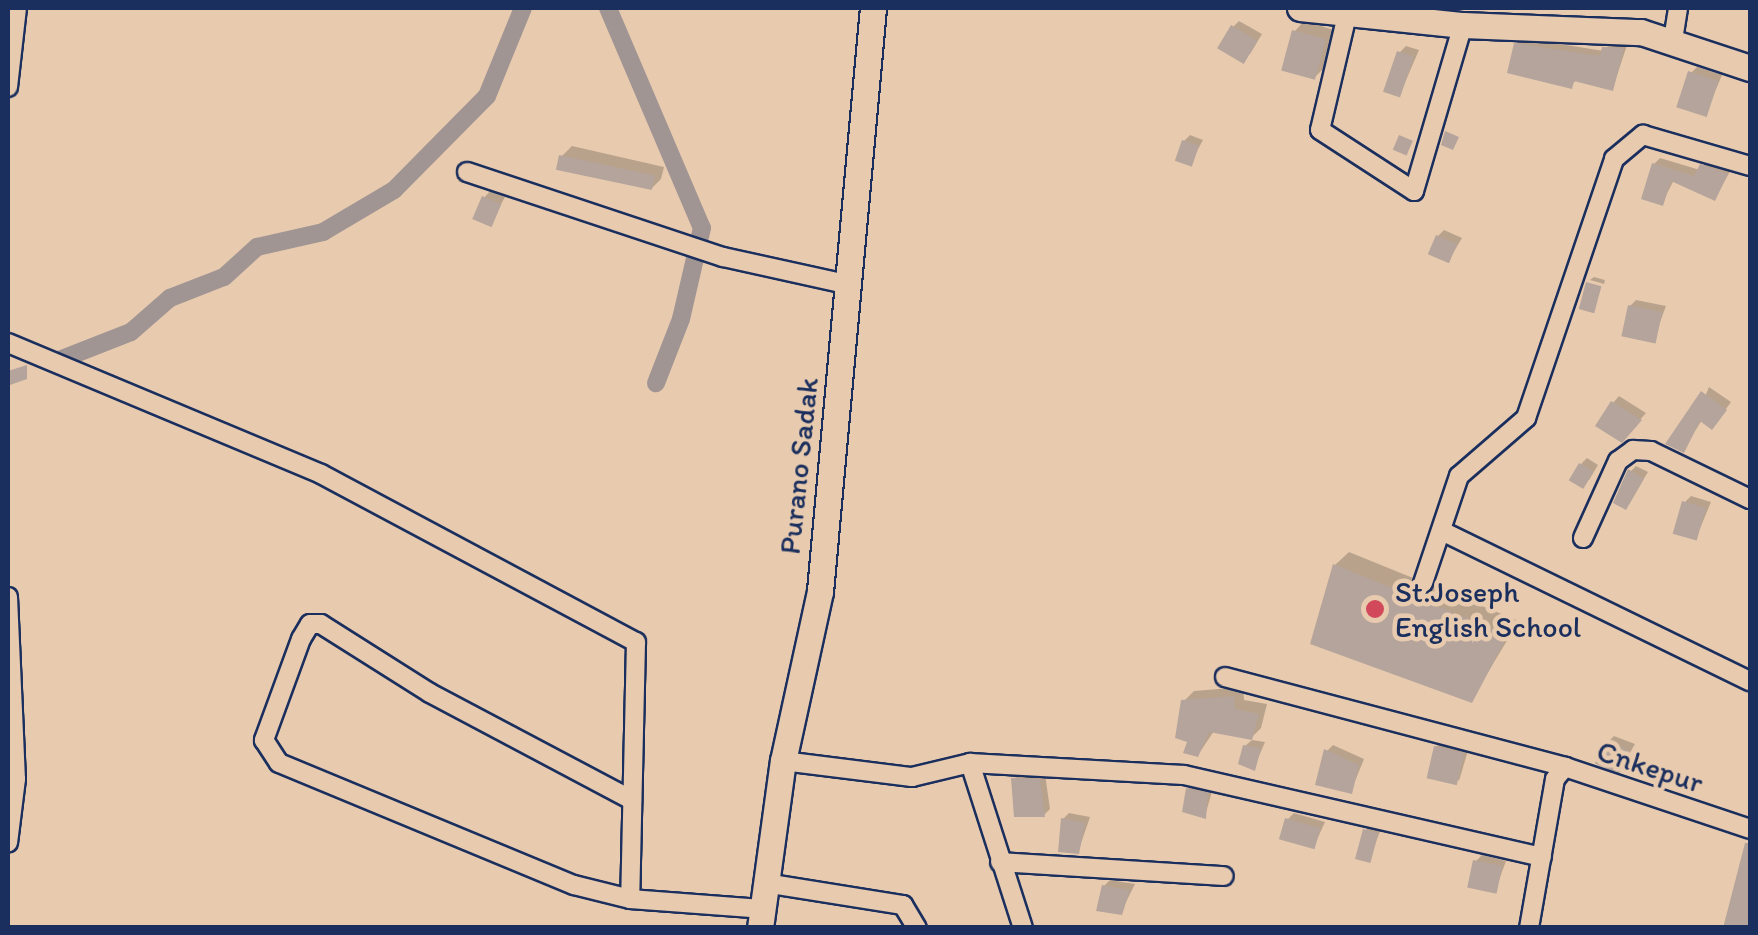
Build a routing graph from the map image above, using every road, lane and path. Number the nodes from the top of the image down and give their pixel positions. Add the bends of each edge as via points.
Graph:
1 (16, 8) edge
2 (873, 8) edge
3 (1300, 8) edge
4 (1678, 8) edge
5 (1347, 15) junction
6 (1464, 25) junction
7 (1673, 40) junction
8 (1750, 68) edge
9 (8, 87) edge
10 (1750, 166) edge
11 (467, 172) dead end
12 (850, 284) junction
13 (8, 343) edge
14 (1750, 498) edge
15 (1442, 531) junction
16 (1584, 538) dead end
17 (1423, 583) dead end
18 (8, 597) edge
19 (1224, 677) dead end
20 (1750, 681) edge
21 (783, 760) junction
22 (970, 763) junction
23 (1565, 768) junction
24 (632, 800) junction
25 (1750, 828) edge
26 (8, 843) edge
27 (1542, 857) junction
28 (1000, 862) junction
29 (1224, 876) dead end
30 (765, 883) junction
31 (630, 899) junction
32 (761, 918) edge
33 (917, 928) edge
34 (1023, 928) edge
35 (1529, 928) edge

1 - 9 street
2 - 12 main road, Purano Sadak
3 - 5 main road
4 - 7 street
5 - 6 main road
5 - 6 street via 1320,130 1414,191
6 - 7 main road via 1642,32
7 - 8 main road
10 - 15 street via 1644,135 1614,159 1526,418 1459,476
11 - 12 street via 723,258
12 - 21 main road, Purano Sadak via 820,591
13 - 24 street via 321,474 636,642
14 - 16 street via 1651,451 1633,450 1618,461
15 - 17 street
15 - 20 street
18 - 26 street via 16,779
19 - 23 street
21 - 22 street via 912,777
21 - 30 main road, Purano Sadak
22 - 27 street via 1184,775
22 - 28 street
23 - 25 street, Cnkepur
23 - 27 street, Cnkepur via 1555,778
24 - 31 street
24 - 31 street via 430,693 321,624 310,624 301,639 264,740 270,758 313,778 539,872
27 - 35 street, Cnkepur
28 - 29 street
28 - 34 street
30 - 32 main road, Purano Sadak
30 - 33 street via 903,905
31 - 32 street

